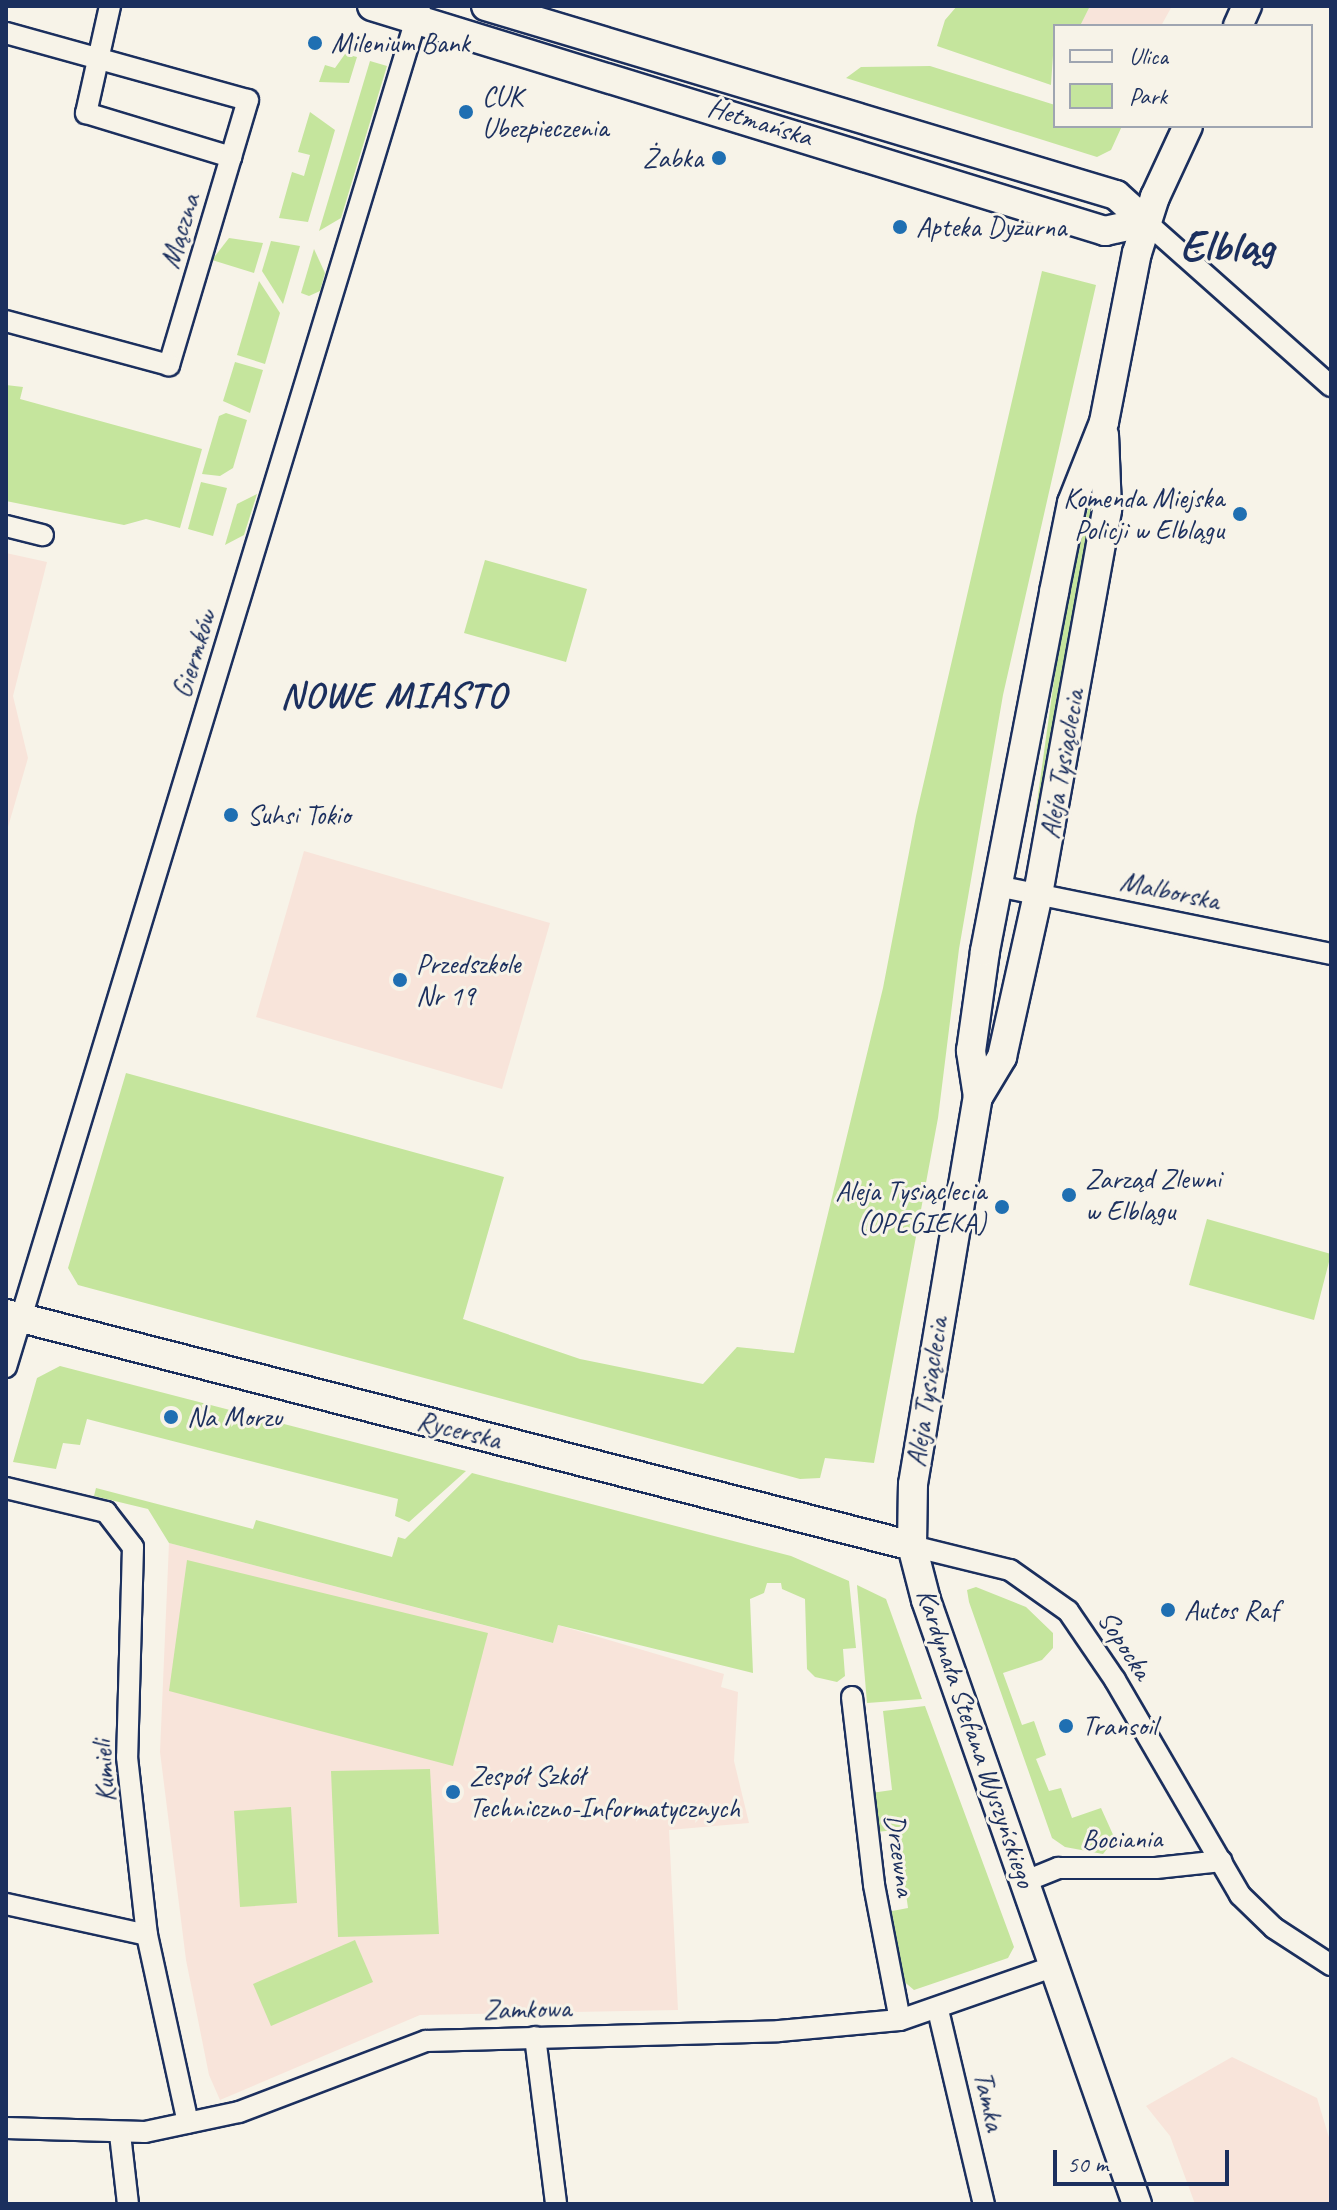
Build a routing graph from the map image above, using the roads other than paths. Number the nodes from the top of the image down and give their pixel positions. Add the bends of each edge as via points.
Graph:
1 (110, 6) edge
2 (372, 6) edge
3 (486, 6) edge
4 (418, 12) edge
5 (6, 33) edge
6 (97, 58) junction
7 (1187, 128) edge
8 (231, 157) junction
9 (1146, 222) junction
10 (6, 321) edge
11 (1331, 386) edge
12 (1104, 422) junction
13 (6, 526) edge
14 (43, 535) dead end
15 (997, 886) junction
16 (1038, 894) junction
17 (1331, 954) edge
18 (978, 1097) junction
19 (13, 1316) edge
20 (6, 1367) edge
21 (6, 1488) edge
22 (912, 1546) junction
23 (852, 1697) dead end
24 (1222, 1861) junction
25 (1026, 1881) junction
26 (6, 1904) edge
27 (147, 1935) junction
28 (1331, 1965) edge
29 (1055, 1966) junction
30 (938, 2010) junction
31 (900, 2020) junction
32 (535, 2037) junction
33 (188, 2123) junction
34 (6, 2128) edge
35 (120, 2134) junction
36 (128, 2204) edge
37 (556, 2204) edge
38 (984, 2204) edge
39 (1137, 2204) edge

1 - 6 street
2 - 4 main road, Hetmańska
3 - 9 main road, Hetmańska via 1116,195
4 - 9 main road, Hetmańska via 1105,231
4 - 19 street, Giermków
5 - 6 street, Mączna
6 - 8 street via 86,113
6 - 8 street, Mączna via 248,100
7 - 9 main road, Aleja Tysiąclecia
8 - 10 street, Mączna via 169,365
9 - 11 street, Hetmańska
9 - 12 main road, Aleja Tysiąclecia
12 - 15 main road, Aleja Tysiąclecia via 1072,503
12 - 16 main road, Aleja Tysiąclecia via 1107,509
13 - 14 street
15 - 16 street, Malborska
15 - 18 main road, Aleja Tysiąclecia via 971,1051
16 - 17 street, Malborska
16 - 18 main road, Aleja Tysiąclecia via 1002,1057
18 - 22 main road, Aleja Tysiąclecia via 915,1469
19 - 20 street, Giermków
19 - 22 main road, Rycerska
21 - 27 street, Kumieli via 90,1505 117,1521 133,1547 127,1757
22 - 24 street, Sopocka via 1010,1570 1068,1611
22 - 25 main road, Kardynała Stefana Wyszyńskiego
23 - 31 street, Drzewna via 874,1885
24 - 25 street, Bociania via 1156,1868 1058,1868
24 - 28 street, Sopocka via 1253,1910
25 - 29 main road, Kardynała Stefana Wyszyńskiego
26 - 27 street
27 - 33 street, Kumieli
29 - 30 street, Zamkowa
29 - 39 main road
30 - 31 street, Zamkowa
30 - 38 street, Tamka
31 - 32 street, Zamkowa via 779,2031
32 - 33 street, Zamkowa via 426,2041 239,2112
32 - 37 street
33 - 35 street, Zamkowa
34 - 35 street, Zamkowa
35 - 36 street

